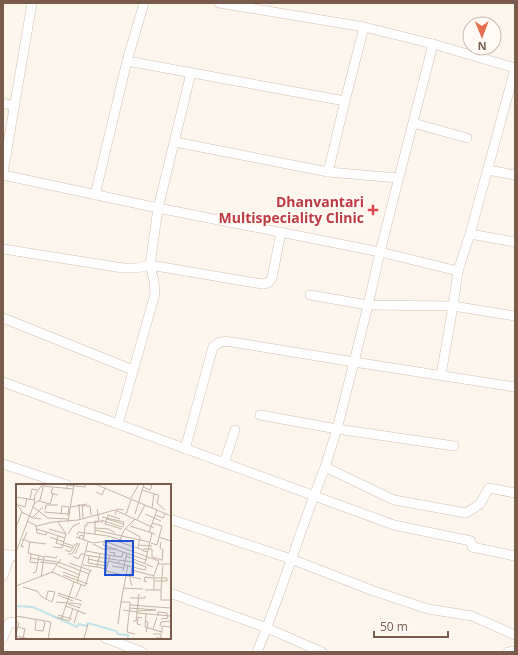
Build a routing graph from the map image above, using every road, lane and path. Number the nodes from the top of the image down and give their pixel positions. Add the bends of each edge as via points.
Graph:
1 (32, 3) edge
2 (144, 3) edge
3 (219, 3) edge
4 (364, 27) junction
5 (433, 44) junction
6 (127, 61) junction
7 (515, 70) edge
8 (191, 73) junction
9 (345, 101) junction
10 (3, 103) edge
11 (14, 106) junction
12 (505, 106) junction
13 (515, 108) edge
14 (413, 123) junction
15 (467, 138) dead end
16 (175, 142) junction
17 (488, 170) junction
18 (328, 172) junction
19 (3, 174) edge
20 (515, 175) edge
21 (398, 178) junction
22 (95, 195) junction
23 (158, 208) junction
24 (281, 232) junction
25 (470, 234) junction
26 (515, 242) edge
27 (3, 249) edge
28 (380, 252) junction
29 (150, 265) junction
30 (458, 271) junction
31 (310, 295) dead end
32 (368, 305) junction
33 (453, 306) junction
34 (515, 316) edge
35 (3, 318) edge
36 (354, 362) junction
37 (133, 370) junction
38 (441, 376) junction
39 (3, 382) edge
40 (515, 387) edge
41 (260, 415) dead end
42 (118, 424) junction
43 (337, 429) junction
44 (235, 430) dead end
45 (454, 446) dead end
46 (185, 449) junction
47 (224, 463) junction
48 (3, 464) edge
49 (325, 467) junction
50 (63, 484) edge
51 (515, 493) edge
52 (314, 496) junction
53 (171, 519) edge
54 (10, 555) edge
55 (515, 556) edge
56 (291, 559) junction
57 (3, 576) edge
58 (171, 593) edge
59 (14, 623) dead end
60 (267, 628) junction
61 (515, 635) edge
62 (3, 638) edge
63 (108, 639) edge
64 (515, 651) edge
65 (142, 652) edge
66 (257, 652) edge
67 (322, 652) edge
68 (508, 652) edge

1 - 11 street
2 - 6 street
3 - 4 street
4 - 5 street
4 - 9 street
5 - 7 street
5 - 14 street
6 - 8 street
6 - 22 street
7 - 12 street
8 - 9 street
8 - 16 street
9 - 18 street
10 - 11 street
11 - 19 street
12 - 13 street
12 - 17 street
14 - 15 street
14 - 21 street
16 - 18 street
16 - 23 street
17 - 20 street
17 - 25 street
18 - 21 street
19 - 22 street
21 - 28 street
22 - 23 street
23 - 24 street
23 - 29 street
24 - 28 street
24 - 29 street via 272,278 268,283
25 - 26 street
25 - 30 street
27 - 29 street via 123,268
28 - 30 street
28 - 32 street
29 - 37 street via 155,294
30 - 33 street
31 - 32 street
32 - 33 street
32 - 36 street
33 - 34 street
33 - 38 street
35 - 37 street
36 - 38 street
36 - 43 street
36 - 46 street via 232,342 218,342 213,347
37 - 42 street
38 - 40 street
39 - 42 street
41 - 43 street
42 - 46 street
43 - 45 street
43 - 49 street
44 - 47 street
46 - 47 street
47 - 52 street
48 - 50 street
49 - 51 street via 394,500 466,513 480,504 489,488
49 - 52 street
52 - 55 street via 394,525 471,541 472,547
52 - 56 street
53 - 56 street
54 - 57 street
56 - 60 street
56 - 61 street via 428,609 472,616
58 - 60 street
59 - 62 street via 9,623
60 - 66 street
60 - 67 street
63 - 65 street
64 - 68 street

